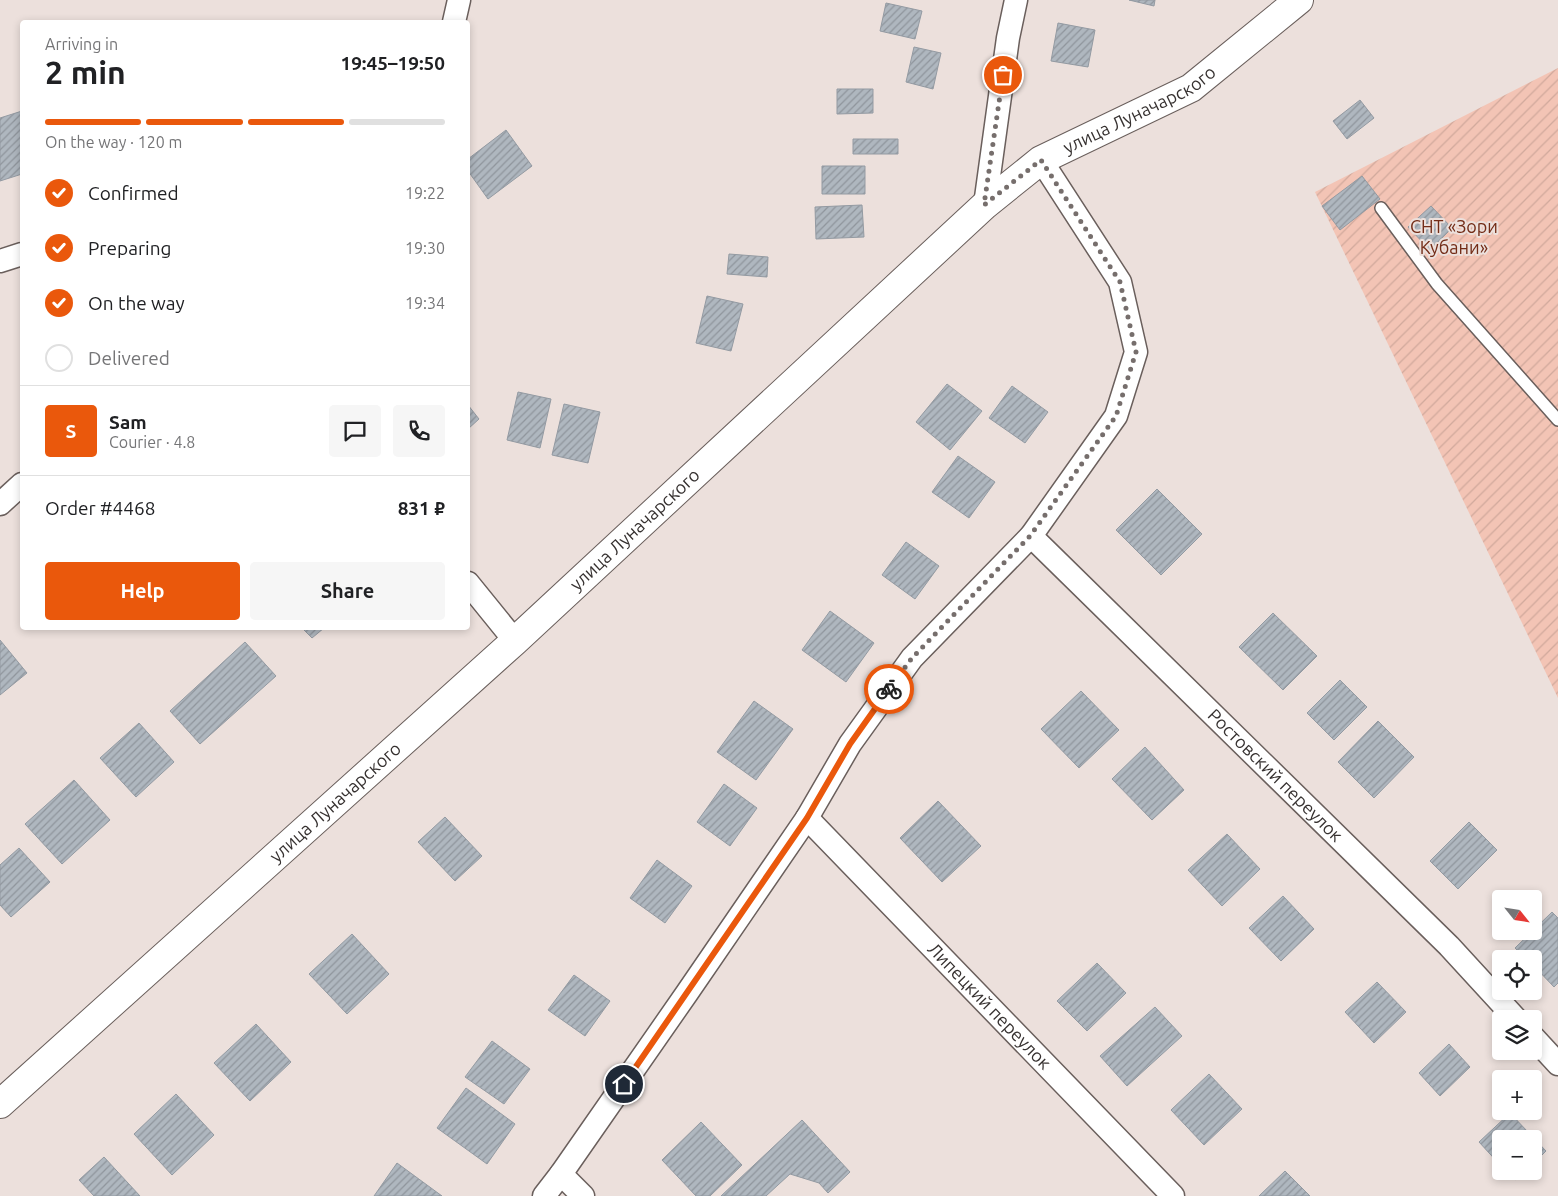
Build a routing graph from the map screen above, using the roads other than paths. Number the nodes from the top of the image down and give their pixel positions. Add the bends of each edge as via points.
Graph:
1 (459, 0) edge
2 (1016, 0) edge
3 (1299, 0) edge
4 (454, 20) edge
5 (1041, 160) junction
6 (984, 205) junction
7 (1381, 208) dead end
8 (20, 255) edge
9 (0, 261) edge
10 (1558, 420) edge
11 (20, 486) edge
12 (0, 504) edge
13 (1030, 536) junction
14 (470, 585) edge
15 (516, 641) junction
16 (807, 818) junction
17 (1508, 1010) edge
18 (1542, 1047) edge
19 (1558, 1064) edge
20 (0, 1104) edge
21 (561, 1174) junction
22 (544, 1196) edge
23 (583, 1196) edge
24 (1173, 1196) edge

1 - 4 street
2 - 6 street
3 - 5 street, улица Луначарского via 1191,88
5 - 6 street, улица Луначарского
5 - 13 street via 1120,282 1136,352 1116,416
6 - 15 street, улица Луначарского
7 - 10 lane via 1437,284
8 - 9 street
11 - 12 street
13 - 16 street via 912,658 850,744
13 - 17 street, Ростовский переулок via 1442,939
14 - 15 street
15 - 20 street, улица Луначарского
16 - 21 street
16 - 24 street, Липецкий переулок
18 - 19 street
21 - 22 street
21 - 23 street

